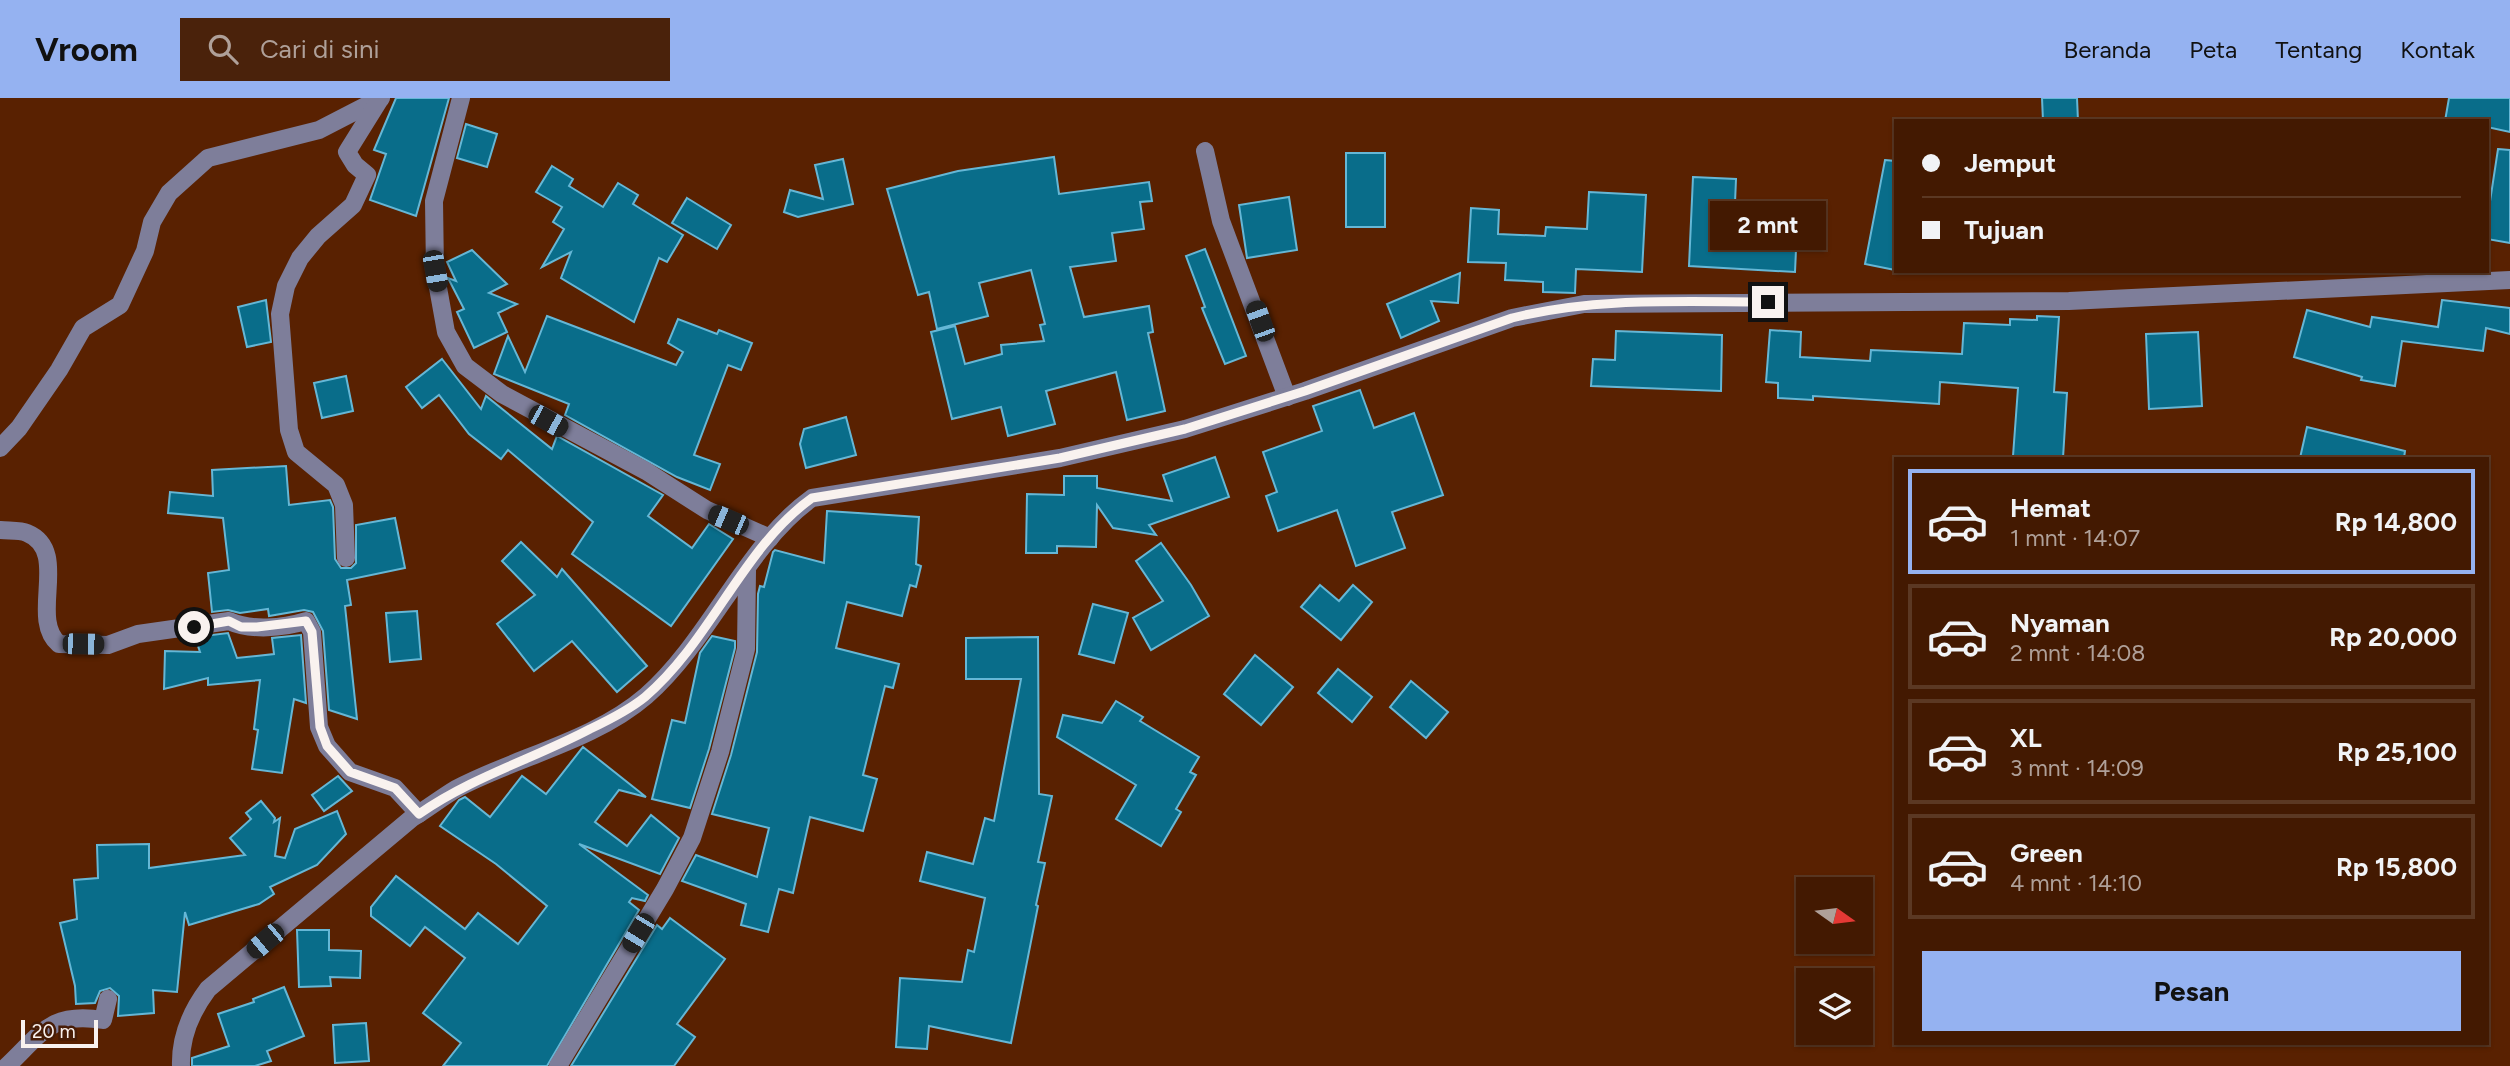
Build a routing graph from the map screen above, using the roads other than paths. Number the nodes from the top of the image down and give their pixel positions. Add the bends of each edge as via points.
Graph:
1 (381, 98) edge
2 (461, 98) edge
3 (1205, 151) dead end
4 (2510, 280) edge
5 (1287, 397) junction
6 (0, 448) edge
7 (0, 530) edge
8 (770, 538) junction
9 (346, 558) dead end
10 (747, 571) junction
11 (419, 814) junction
12 (108, 999) dead end
13 (7, 1066) edge
14 (181, 1066) edge
15 (558, 1066) edge

1 - 6 street via 319,130 208,158 169,193 152,222 145,251 120,305 83,328 19,428
1 - 9 street via 347,152 367,175 354,205 300,258 286,286 280,314 289,430 296,452 337,485 344,505
2 - 8 street via 434,201 435,271 446,332 465,366 502,394 646,471 707,510
3 - 5 street via 1221,221
4 - 5 street via 2069,301 1584,304 1512,318
5 - 8 street via 1185,429 1060,458 812,498
7 - 11 street via 26,532 46,551 50,633 59,644 108,645 138,634 229,621 241,627 306,621 312,632 320,727 327,746 350,772 395,788
8 - 10 street
10 - 11 street via 682,659 643,699 561,744 457,789
10 - 15 street via 746,649 692,838
11 - 14 street via 208,989 188,1023
12 - 13 street via 103,1020 79,1016 54,1023

